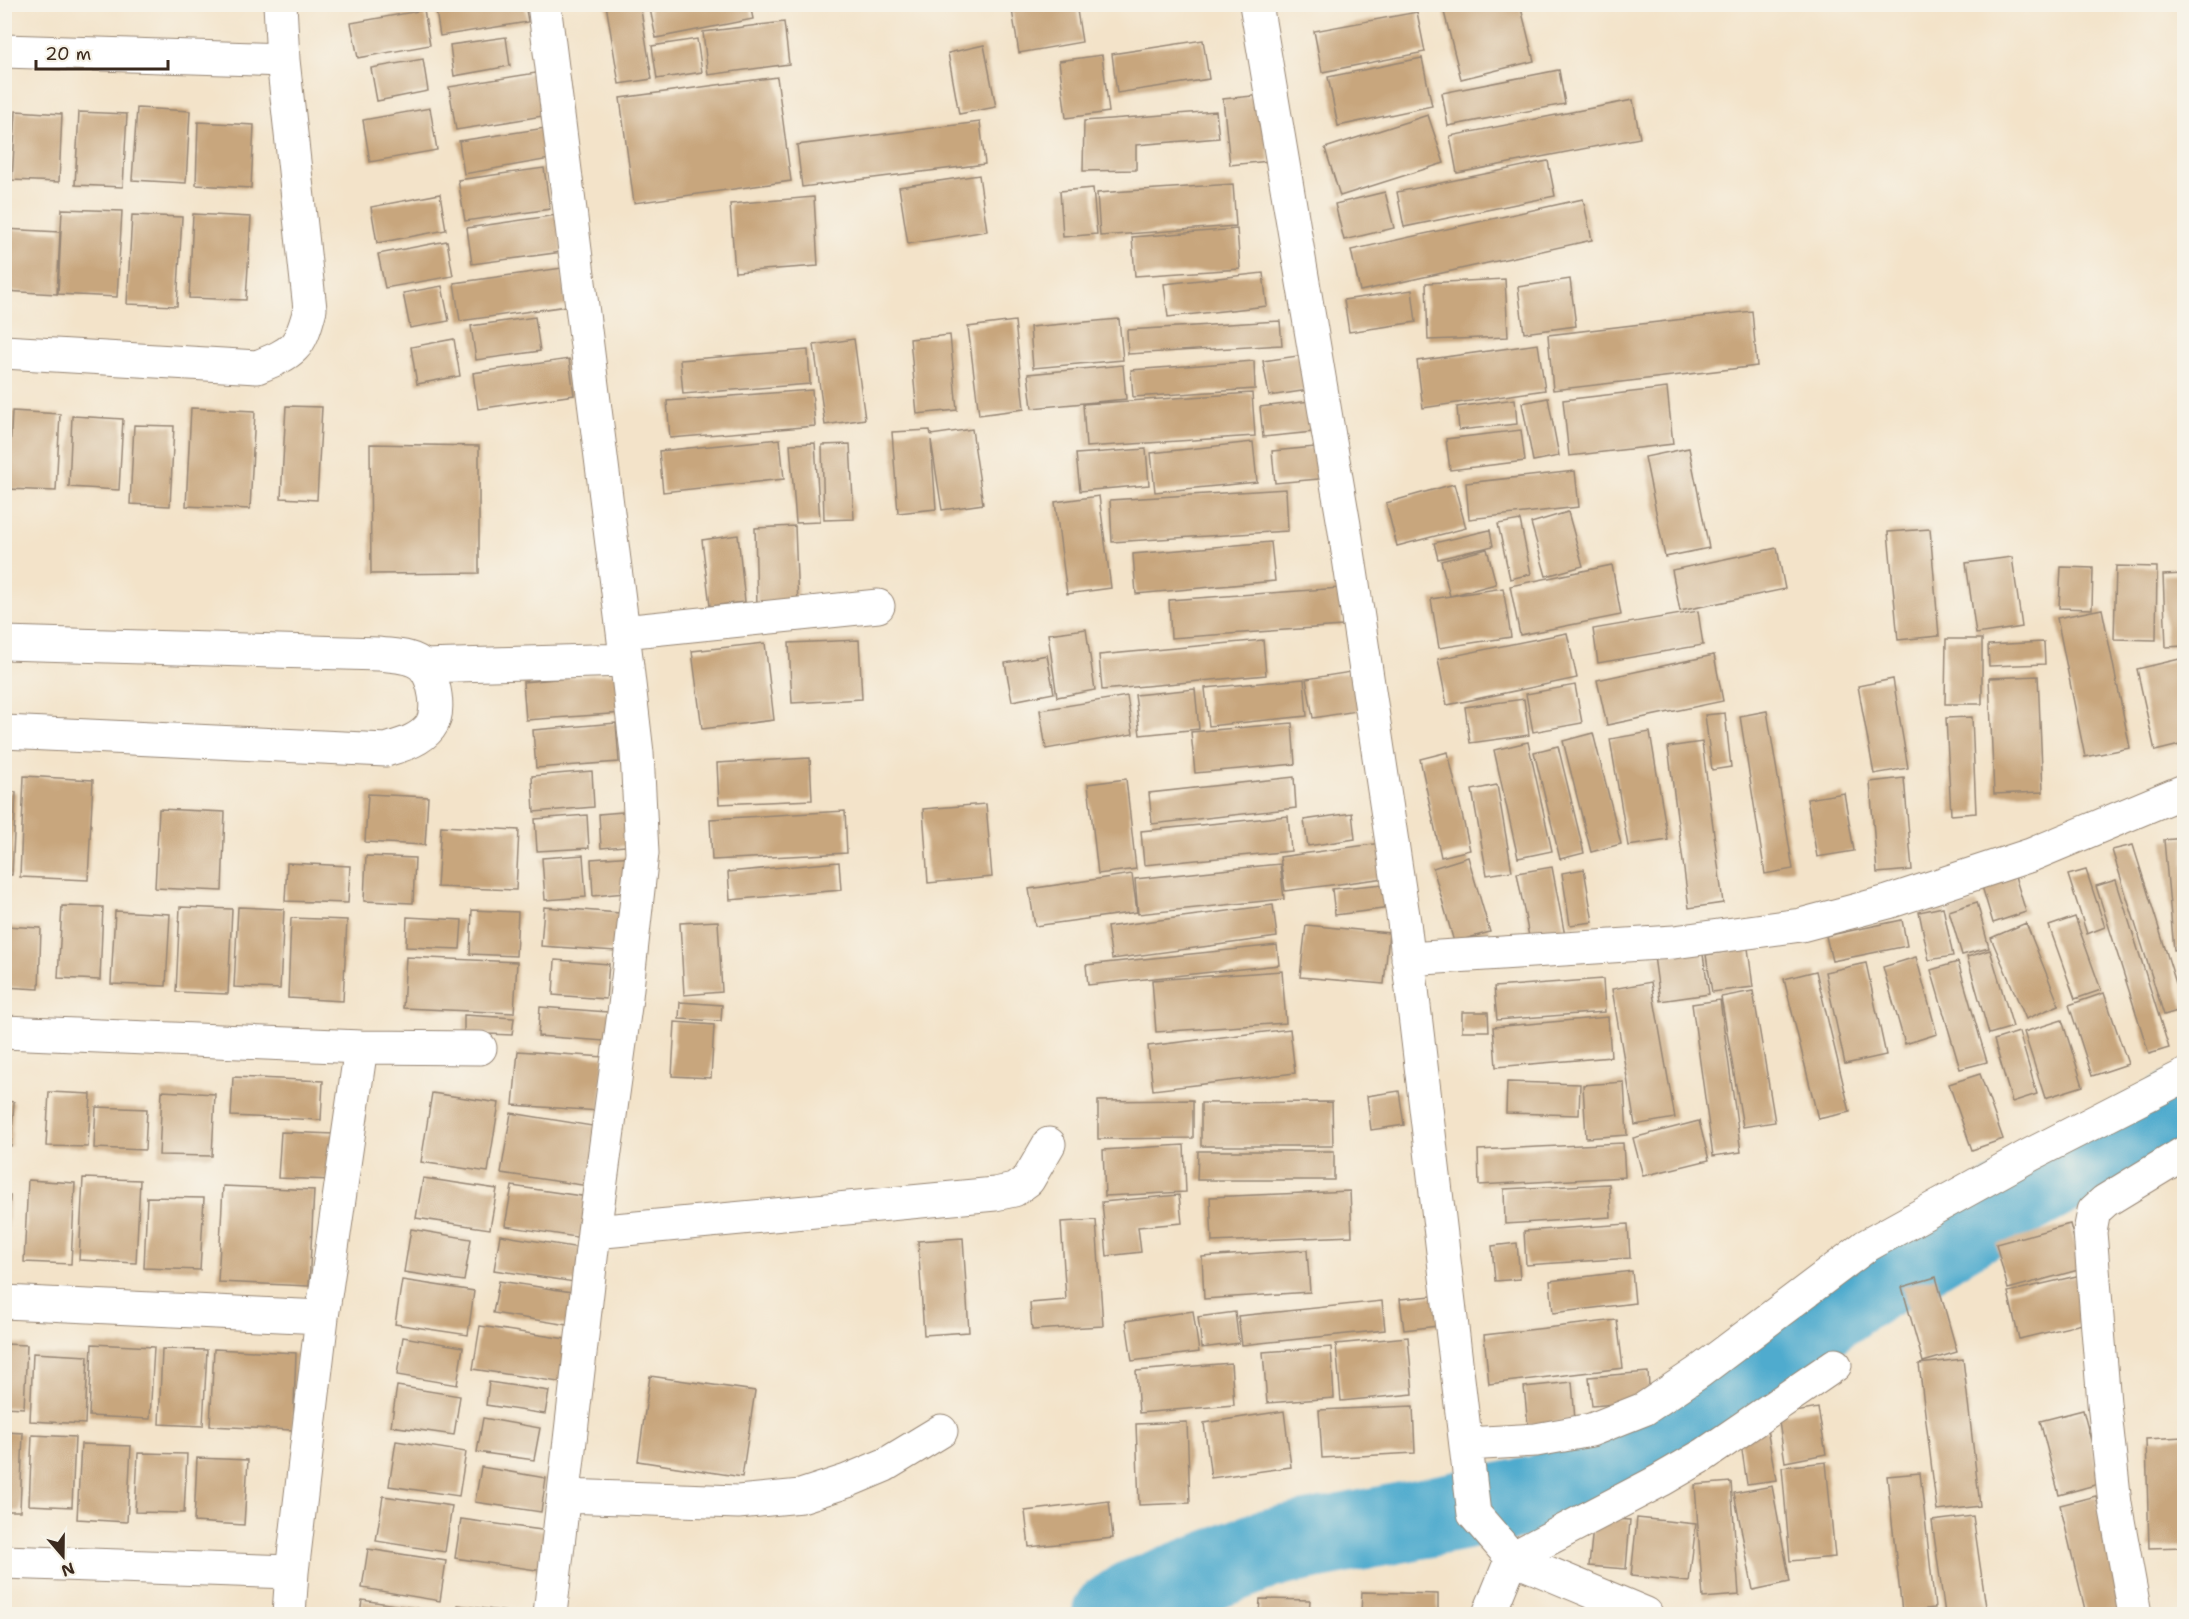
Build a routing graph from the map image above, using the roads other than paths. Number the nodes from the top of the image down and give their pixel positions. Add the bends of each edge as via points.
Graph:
1 (280, 4) edge
2 (544, 4) edge
3 (1256, 4) edge
4 (4, 51) edge
5 (283, 60) junction
6 (4, 352) edge
7 (878, 606) dead end
8 (4, 643) edge
9 (625, 646) junction
10 (423, 666) junction
11 (4, 732) edge
12 (2184, 791) edge
13 (1408, 959) junction
14 (4, 1032) edge
15 (362, 1047) junction
16 (480, 1048) dead end
17 (2184, 1076) edge
18 (1049, 1144) dead end
19 (2184, 1153) edge
20 (594, 1232) junction
21 (4, 1302) edge
22 (322, 1317) junction
23 (1835, 1365) dead end
24 (941, 1431) dead end
25 (1467, 1449) junction
26 (564, 1496) junction
27 (1512, 1558) junction
28 (4, 1562) edge
29 (292, 1572) junction
30 (289, 1614) edge
31 (550, 1614) edge
32 (1489, 1614) edge
33 (1646, 1614) edge
34 (2135, 1614) edge

1 - 5 street
2 - 9 street
3 - 13 street via 1344,525
4 - 5 street
5 - 6 street via 310,309 304,336 288,355 257,368
7 - 9 street
8 - 10 street via 379,654 406,657
9 - 10 street
9 - 20 street via 637,753 642,853 626,1006
10 - 11 street via 432,681 436,705 432,726 414,741 386,750
12 - 13 street via 2031,855 1801,926 1674,942
13 - 25 street
14 - 15 street
15 - 16 street
15 - 22 street
17 - 25 street via 1866,1246 1644,1409 1591,1430
18 - 20 street via 1028,1180 1014,1190 995,1194
19 - 34 street via 2105,1201 2094,1211 2090,1232 2115,1504
20 - 26 street
21 - 22 street
22 - 29 street
23 - 27 street via 1704,1455
24 - 26 street via 885,1465 801,1496 738,1502
25 - 27 street via 1474,1514
26 - 31 street
27 - 32 street
27 - 33 street
28 - 29 street
29 - 30 street

